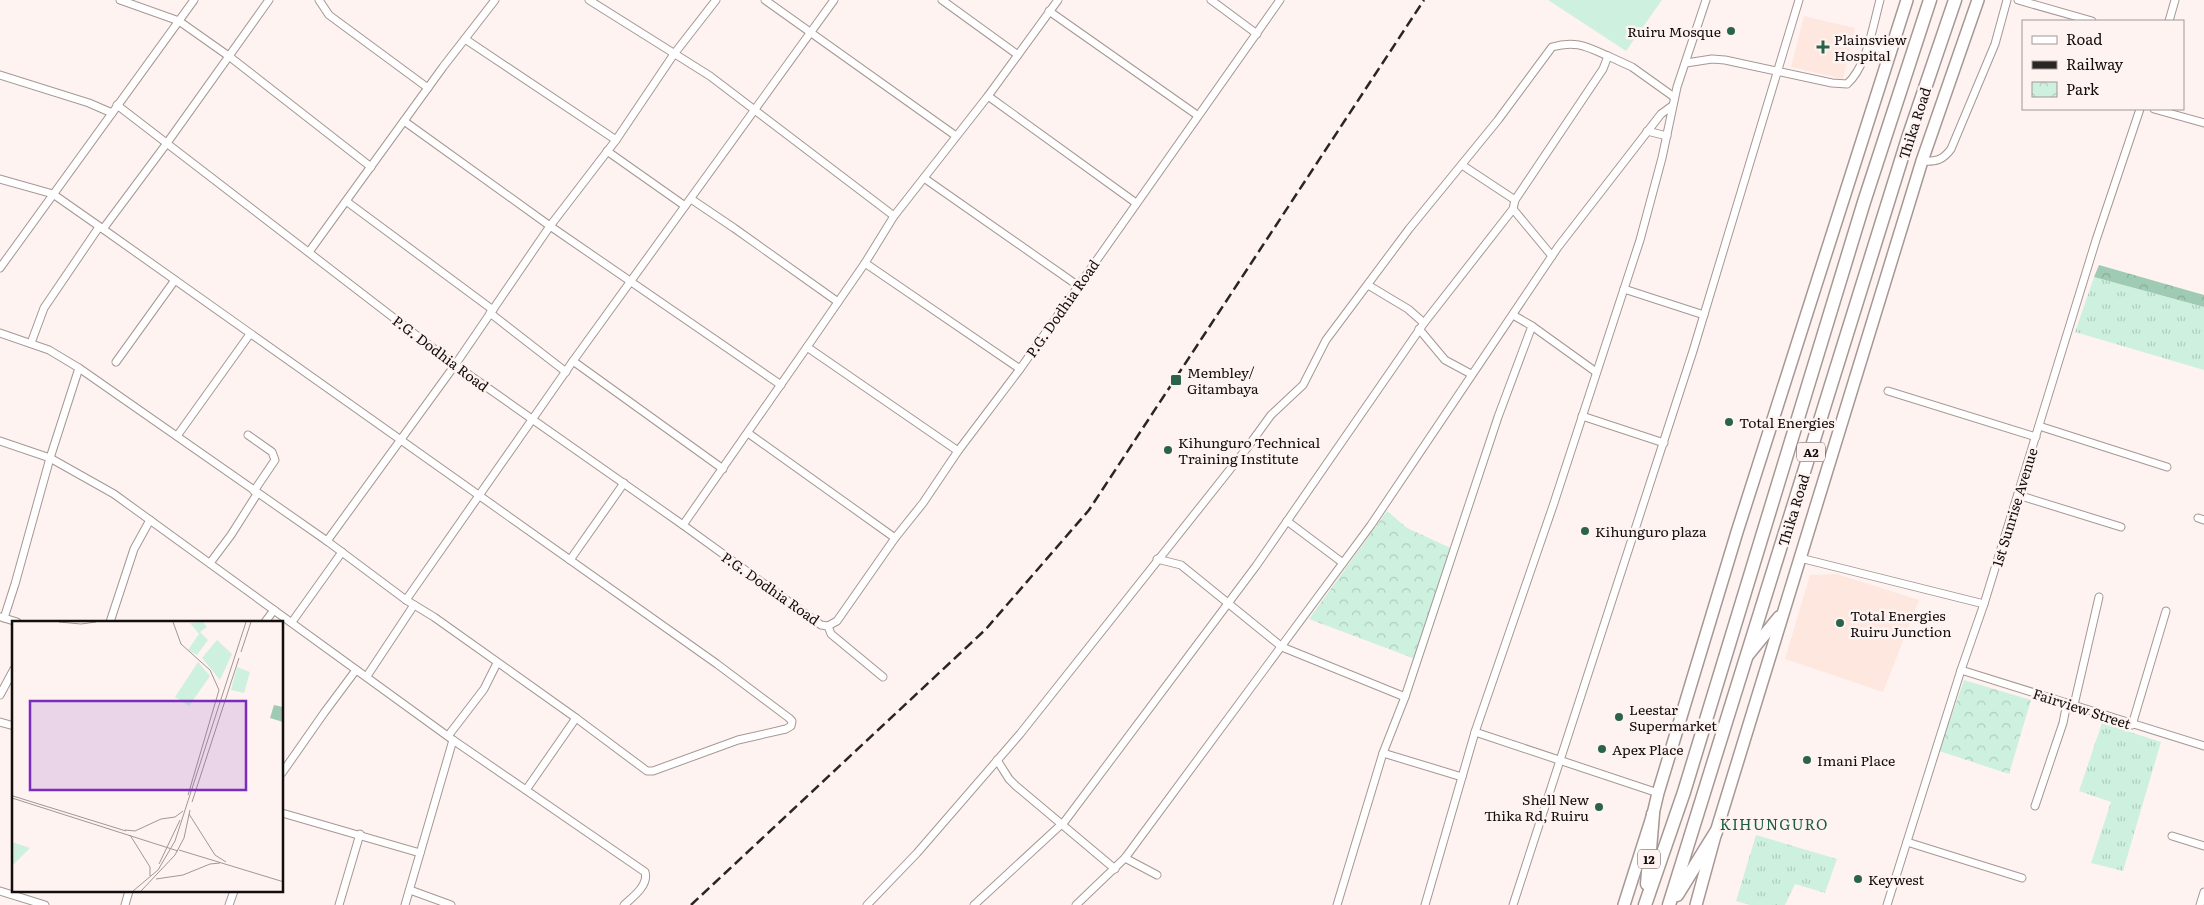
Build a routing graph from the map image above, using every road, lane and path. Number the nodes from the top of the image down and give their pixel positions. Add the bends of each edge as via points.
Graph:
1 (120, 0) edge
2 (194, 0) edge
3 (269, 0) edge
4 (319, 0) edge
5 (589, 0) edge
6 (716, 0) edge
7 (765, 0) edge
8 (834, 0) edge
9 (942, 0) edge
10 (1058, 0) edge
11 (1211, 0) edge
12 (1280, 0) edge
13 (1706, 0) edge
14 (1799, 0) edge
15 (1880, 0) edge
16 (1907, 0) edge
17 (1930, 0) edge
18 (1955, 0) edge
19 (1978, 0) edge
20 (2018, 0) edge
21 (2175, 0) edge
22 (493, 1) edge
23 (2005, 1) edge
24 (1049, 11) junction
25 (2088, 20) edge
26 (2168, 20) edge
27 (179, 21) junction
28 (811, 34) junction
29 (1256, 34) junction
30 (465, 39) junction
31 (1868, 45) junction
32 (1890, 51) junction
33 (674, 54) junction
34 (1018, 55) junction
35 (1608, 56) junction
36 (230, 57) junction
37 (1686, 63) junction
38 (1776, 72) junction
39 (0, 75) edge
40 (428, 88) junction
41 (988, 96) junction
42 (1674, 97) junction
43 (118, 105) junction
44 (1672, 106) junction
45 (2140, 110) edge
46 (2158, 110) edge
47 (754, 111) junction
48 (112, 113) junction
49 (1197, 115) junction
50 (404, 121) junction
51 (2204, 123) edge
52 (1647, 131) junction
53 (956, 136) junction
54 (1667, 136) junction
55 (616, 140) junction
56 (167, 143) junction
57 (607, 151) junction
58 (1922, 161) junction
59 (1462, 165) junction
60 (371, 167) junction
61 (924, 178) junction
62 (0, 179) edge
63 (53, 194) junction
64 (690, 199) junction
65 (1515, 200) junction
66 (346, 201) junction
67 (1136, 203) junction
68 (685, 206) junction
69 (1513, 209) junction
70 (894, 216) junction
71 (550, 226) junction
72 (101, 228) junction
73 (309, 252) junction
74 (1552, 256) junction
75 (865, 263) junction
76 (0, 268) edge
77 (175, 280) junction
78 (631, 281) junction
79 (1077, 285) junction
80 (1368, 285) junction
81 (1624, 289) junction
82 (838, 302) junction
83 (492, 312) junction
84 (1513, 315) junction
85 (1704, 315) junction
86 (1421, 326) junction
87 (1532, 326) junction
88 (0, 333) edge
89 (250, 334) junction
90 (31, 343) junction
91 (808, 347) junction
92 (573, 361) junction
93 (116, 362) dead end
94 (455, 365) junction
95 (80, 368) junction
96 (1020, 369) junction
97 (566, 372) junction
98 (1596, 372) junction
99 (1471, 374) junction
100 (781, 385) junction
101 (1888, 391) dead end
102 (1582, 416) junction
103 (532, 420) junction
104 (2039, 426) junction
105 (748, 433) junction
106 (248, 435) dead end
107 (177, 436) junction
108 (2036, 437) junction
109 (401, 440) junction
110 (0, 441) edge
111 (1664, 443) junction
112 (958, 451) junction
113 (50, 458) junction
114 (2167, 467) dead end
115 (723, 468) junction
116 (624, 483) junction
117 (256, 493) junction
118 (478, 495) junction
119 (2018, 495) junction
120 (150, 520) junction
121 (1287, 521) junction
122 (683, 525) junction
123 (2121, 527) dead end
124 (895, 538) junction
125 (327, 541) junction
126 (342, 552) junction
127 (1800, 558) junction
128 (1157, 559) junction
129 (570, 560) junction
130 (210, 563) junction
131 (1343, 563) junction
132 (2099, 597) dead end
133 (406, 600) junction
134 (1229, 603) junction
135 (1984, 604) junction
136 (414, 605) junction
137 (274, 610) junction
138 (2166, 611) dead end
139 (1783, 612) junction
140 (2, 618) edge
141 (110, 621) edge
142 (266, 621) edge
143 (292, 622) junction
144 (828, 626) junction
145 (1282, 647) junction
146 (1747, 656) junction
147 (497, 663) junction
148 (356, 670) junction
149 (1961, 670) junction
150 (12, 673) edge
151 (366, 676) junction
152 (883, 677) dead end
153 (0, 695) edge
154 (1405, 697) junction
155 (2071, 704) junction
156 (576, 718) junction
157 (2132, 725) junction
158 (1475, 732) junction
159 (450, 738) junction
160 (2204, 746) edge
161 (1383, 753) junction
162 (997, 760) junction
163 (1559, 761) junction
164 (284, 770) edge
165 (1462, 778) junction
166 (526, 790) junction
167 (1658, 793) junction
168 (2035, 806) dead end
169 (284, 814) edge
170 (1653, 814) junction
171 (1062, 824) junction
172 (1716, 832) junction
173 (360, 834) junction
174 (2172, 836) dead end
175 (1907, 842) junction
176 (2204, 846) edge
177 (420, 853) junction
178 (1125, 858) junction
179 (1115, 868) junction
180 (1156, 875) dead end
181 (2022, 878) dead end
182 (410, 890) junction
183 (0, 891) edge
184 (129, 892) edge
185 (234, 892) edge
186 (2204, 892) edge
187 (21, 894) edge
188 (45, 905) edge
189 (125, 905) edge
190 (230, 905) edge
191 (339, 905) edge
192 (405, 905) edge
193 (451, 905) edge
194 (624, 905) edge
195 (867, 905) edge
196 (974, 905) edge
197 (1076, 905) edge
198 (1337, 905) edge
199 (1425, 905) edge
200 (1513, 905) edge
201 (1624, 905) edge
202 (1645, 905) edge
203 (1670, 905) edge
204 (1696, 905) edge
205 (1887, 905) edge
206 (2200, 905) edge

1 - 27 street
2 - 27 street
3 - 36 street
4 - 40 street via 329,15
5 - 33 street
6 - 33 street
7 - 28 street
8 - 28 street
9 - 34 street
10 - 24 street
11 - 29 street
12 - 29 street, P.G. Dodhia Road
13 - 37 street
14 - 38 street
15 - 31 street
16 - 32 main road
17 - 202 highway, Thika Road / A2 via 1684,792
18 - 146 highway, Thika Road / A2 via 1908,138
19 - 58 main road, Thika Road
20 - 25 street
21 - 26 street
22 - 30 street
23 - 58 street via 1995,44 1951,149 1934,162
24 - 34 street
24 - 49 street
27 - 36 street
27 - 43 street
28 - 47 street
28 - 53 street
29 - 49 street, P.G. Dodhia Road
30 - 40 street
30 - 55 street
31 - 32 street
31 - 38 street via 1856,73 1847,84
32 - 167 main road
33 - 47 street via 710,76
33 - 55 street
34 - 41 street
35 - 42 street via 1632,67
35 - 59 street via 1573,43 1552,47
35 - 65 street via 1603,69
36 - 56 street
36 - 60 street
37 - 38 street via 1725,60
37 - 42 street
38 - 85 street
39 - 48 street
40 - 50 street
41 - 53 street
41 - 67 street
42 - 44 street
43 - 48 street
43 - 56 street, P.G. Dodhia Road
44 - 52 street
44 - 54 street
45 - 104 street, 1st Sunrise Avenue
46 - 51 street
47 - 64 street
47 - 70 street
48 - 63 street
49 - 67 street, P.G. Dodhia Road
50 - 60 street
50 - 71 street
52 - 54 street
52 - 74 street
53 - 61 street
54 - 81 street
55 - 57 street
56 - 72 street
56 - 73 street, P.G. Dodhia Road
57 - 68 street
57 - 71 street
58 - 127 main road, Thika Road
59 - 65 street
59 - 80 street
60 - 66 street
61 - 70 street
61 - 79 street
62 - 63 street
63 - 72 street
63 - 76 street
64 - 68 street
64 - 82 street
65 - 69 street
66 - 73 street
66 - 83 street
67 - 79 street, P.G. Dodhia Road
68 - 78 street
69 - 74 street
69 - 86 street
70 - 75 street
71 - 78 street
71 - 83 street
72 - 77 street
72 - 90 street via 44,308
73 - 94 street, P.G. Dodhia Road
74 - 84 street
75 - 82 street
75 - 96 street
77 - 89 street
77 - 93 street
78 - 92 street
78 - 100 street
79 - 96 street, P.G. Dodhia Road
80 - 86 street via 1408,309
80 - 128 street via 1326,340 1303,385 1270,415
81 - 85 street
81 - 98 street
82 - 91 street
83 - 94 street
83 - 97 street
84 - 87 street
84 - 99 street
85 - 111 street
86 - 99 street via 1445,360
86 - 121 street
87 - 98 street
87 - 154 street via 1498,417
88 - 90 street
89 - 107 street
89 - 109 street
90 - 95 street
91 - 100 street
91 - 112 street
92 - 97 street
92 - 115 street
94 - 103 street, P.G. Dodhia Road
94 - 109 street
95 - 107 street
95 - 113 street
96 - 112 street, P.G. Dodhia Road
97 - 103 street
98 - 102 street
99 - 131 street via 1406,475
100 - 105 street
101 - 108 street
102 - 111 street
102 - 158 street
103 - 116 street, P.G. Dodhia Road
103 - 118 street
104 - 108 street, 1st Sunrise Avenue
104 - 114 street
105 - 115 street
105 - 124 street
106 - 117 street via 272,452 275,460
107 - 117 street
108 - 119 street, 1st Sunrise Avenue
109 - 118 street
109 - 125 street
110 - 113 street
111 - 163 street
112 - 124 street, P.G. Dodhia Road
113 - 120 street via 114,494
113 - 140 street via 16,584
115 - 122 street
116 - 122 street, P.G. Dodhia Road
116 - 129 street
117 - 125 street
117 - 130 street
118 - 129 street
118 - 133 street
119 - 123 street
119 - 135 street, 1st Sunrise Avenue
120 - 130 street
120 - 141 street via 134,549
121 - 131 street
121 - 134 street
122 - 144 street, P.G. Dodhia Road via 821,625
124 - 144 street, P.G. Dodhia Road via 837,621
125 - 126 street
126 - 133 street
126 - 143 street
127 - 135 street
127 - 139 main road, Thika Road
128 - 134 street via 1180,565
128 - 162 street
129 - 156 street via 717,664 792,723 786,729 738,740 650,771
130 - 137 street
131 - 145 street
132 - 155 street
133 - 136 street
134 - 145 street
134 - 171 street
135 - 149 street, 1st Sunrise Avenue
136 - 147 street
136 - 151 street
137 - 142 street
137 - 143 street
138 - 157 street
139 - 146 main road
139 - 172 main road, Thika Road
143 - 148 street
144 - 152 street via 831,634
145 - 154 street
145 - 178 street
146 - 203 highway, Thika Road / A2
147 - 156 street
147 - 159 street via 484,689
148 - 151 street
148 - 164 street
149 - 155 street, Fairview Street
149 - 175 street, 1st Sunrise Avenue
150 - 153 street
151 - 159 street
154 - 161 street
155 - 157 street, Fairview Street
155 - 168 street
156 - 166 street
157 - 160 street, Fairview Street
158 - 163 street
158 - 165 street
159 - 166 street
159 - 177 street
161 - 165 street
161 - 198 street
162 - 171 street via 1009,779
162 - 195 street via 917,853
163 - 167 street
163 - 200 street
165 - 199 street
166 - 194 street via 645,872 638,892
167 - 170 main road
169 - 173 street
170 - 201 main road
170 - 202 highway, 12
171 - 179 street
171 - 196 street
172 - 203 highway
172 - 204 main road, Thika Road
173 - 177 street
173 - 191 street
174 - 176 street
175 - 181 street
175 - 205 street, 1st Sunrise Avenue
177 - 182 street
178 - 179 street
178 - 180 street
179 - 197 street
182 - 192 street
182 - 193 street
183 - 187 street
184 - 189 street
185 - 190 street
186 - 206 street
187 - 188 street

